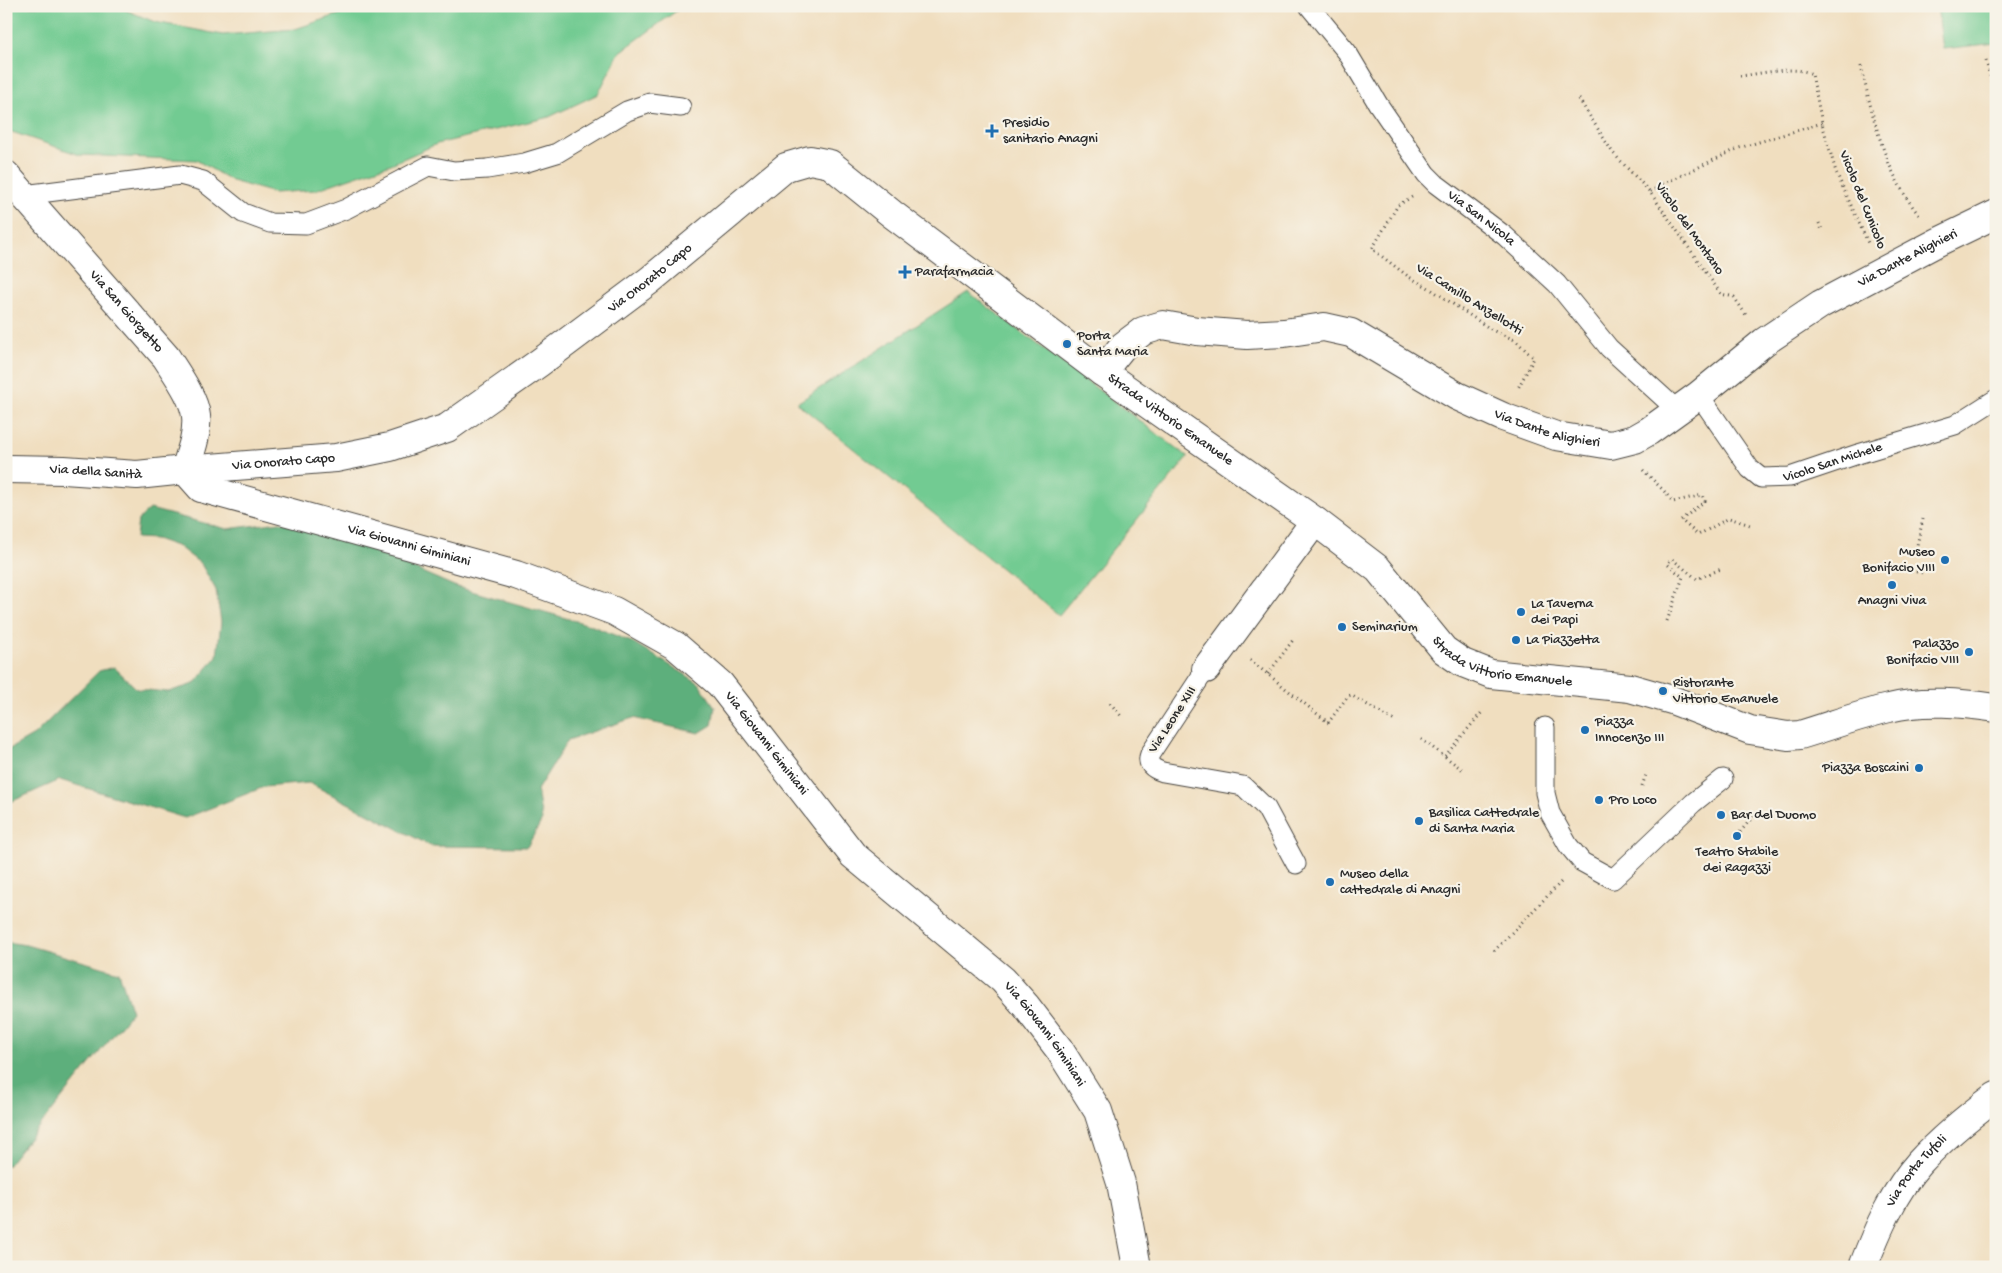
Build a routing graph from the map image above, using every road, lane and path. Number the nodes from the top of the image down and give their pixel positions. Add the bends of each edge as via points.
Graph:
1 (1310, 6) edge
2 (1986, 61) dead end
3 (1860, 66) dead end
4 (1740, 76) dead end
5 (1579, 99) dead end
6 (1996, 99) edge
7 (681, 108) dead end
8 (1822, 123) junction
9 (1436, 184) junction
10 (15, 185) edge
11 (1650, 192) junction
12 (1996, 214) edge
13 (1922, 219) dead end
14 (1819, 223) dead end
15 (1823, 232) dead end
16 (1871, 250) dead end
17 (1764, 342) junction
18 (1067, 344) joint
19 (1102, 372) junction
20 (1699, 395) junction
21 (1513, 398) dead end
22 (1996, 399) edge
23 (1677, 410) junction
24 (6, 469) edge
25 (185, 470) junction
26 (1664, 491) dead end
27 (1923, 519) dead end
28 (1315, 521) junction
29 (1750, 525) dead end
30 (1914, 554) dead end
31 (1721, 569) dead end
32 (1911, 571) dead end
33 (1924, 573) dead end
34 (1667, 621) dead end
35 (1293, 640) dead end
36 (1246, 657) dead end
37 (1206, 669) joint
38 (1268, 674) junction
39 (1110, 703) dead end
40 (1985, 706) edge
41 (1483, 710) dead end
42 (1122, 718) dead end
43 (1396, 722) dead end
44 (1545, 727) dead end
45 (1420, 739) dead end
46 (1445, 756) junction
47 (1463, 770) dead end
48 (1648, 772) dead end
49 (1723, 779) dead end
50 (1642, 786) dead end
51 (1755, 814) dead end
52 (1737, 836) dead end
53 (1296, 864) dead end
54 (1569, 875) dead end
55 (1494, 951) dead end
56 (1996, 1096) edge
57 (1137, 1267) edge
58 (1863, 1267) edge

1 - 9 lane, Via San Nicola via 1347,52 1378,104
2 - 6 path
3 - 13 path via 1876,130 1898,182
4 - 8 path, Vicolo del Cunicolo via 1794,70 1812,74
5 - 11 path, Vicolo del Montano via 1613,153
7 - 10 lane via 650,103 627,111 557,153 524,163 454,171 428,166 346,209 306,224 270,223 243,213 204,181 180,175
8 - 11 path via 1739,148
8 - 16 path, Vicolo del Cunicolo via 1836,172
9 - 21 path, Via Camillo Anzellotti via 1398,205 1372,249 1408,277 1492,330 1514,340 1534,358
9 - 23 lane, Via San Nicola via 1505,236 1558,284 1609,348
10 - 25 street, Via San Giorgetto via 166,357 185,387 196,416
11 - 17 path, Vicolo del Montano via 1721,294 1734,297
12 - 17 street, Via Dante Alighieri via 1821,304
14 - 15 path
17 - 20 street, Via Dante Alighieri
18 - 19 street, Strada Vittorio Emanuele
18 - 25 street, Via Onorato Capo via 830,164 810,160 786,167 650,280 447,428 390,446 336,458
19 - 23 street, Via Dante Alighieri via 1122,346 1143,331 1163,325 1247,335 1284,334 1324,327 1351,333 1457,396 1556,436 1611,445 1635,440
19 - 28 street, Strada Vittorio Emanuele
20 - 22 lane, Vicolo San Michele via 1750,469 1761,478 1790,477 1955,425
20 - 23 street, Via Dante Alighieri
24 - 25 street, Via della Sanità via 137,475
25 - 57 street, Via Giovanni Giminiani via 201,488 516,576 614,611 676,646 720,684 854,855 1003,980 1059,1049 1098,1111 1122,1183
26 - 29 path via 1673,502 1702,495 1705,501 1681,520 1698,535 1729,518
27 - 30 path
28 - 37 street, Via Leone XIII
28 - 40 street, Strada Vittorio Emanuele via 1378,569 1444,650 1463,663 1491,674 1630,688 1672,700 1750,730 1788,736 1889,708 1932,703
31 - 34 path via 1697,579 1672,558 1667,564 1683,577
32 - 33 path
35 - 38 path
36 - 38 path
37 - 53 lane, Via Leone XIII via 1150,754 1150,764 1163,772 1243,786 1266,808
38 - 43 path via 1329,724 1351,695
39 - 42 path
41 - 46 path
44 - 49 lane via 1545,793 1550,813 1568,846 1582,862 1613,879
45 - 46 path
46 - 47 path
48 - 50 path
51 - 52 path
54 - 55 path
56 - 58 street, Via Porta Tufoli via 1963,1120 1920,1163 1892,1202

